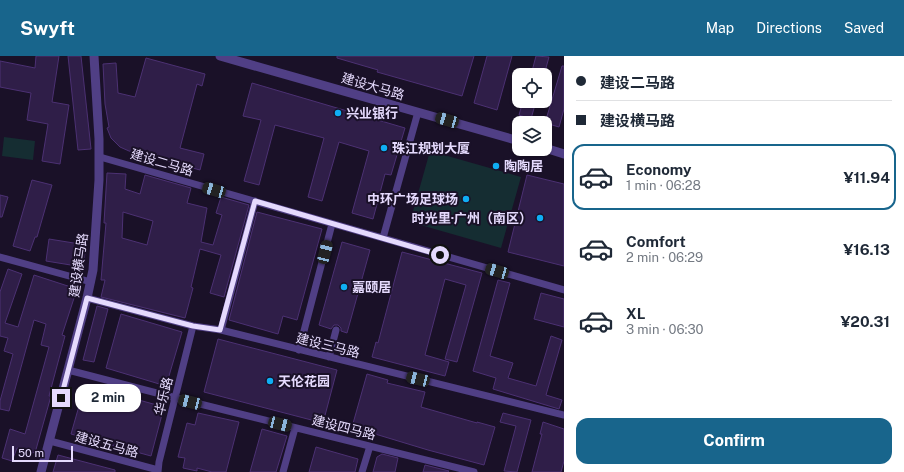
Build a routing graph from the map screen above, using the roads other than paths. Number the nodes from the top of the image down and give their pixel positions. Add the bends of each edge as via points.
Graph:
1 (94, 56) edge
2 (220, 56) edge
3 (418, 112) junction
4 (512, 139) edge
5 (552, 150) edge
6 (564, 154) edge
7 (100, 157) junction
8 (255, 201) junction
9 (332, 224) junction
10 (383, 238) junction
11 (0, 257) edge
12 (91, 282) junction
13 (564, 290) edge
14 (87, 298) junction
15 (193, 326) junction
16 (220, 330) junction
17 (336, 330) dead end
18 (299, 350) junction
19 (329, 357) junction
20 (68, 370) junction
21 (176, 398) junction
22 (564, 415) edge
23 (295, 428) junction
24 (50, 441) junction
25 (370, 446) junction
26 (158, 471) edge
27 (41, 472) edge
28 (283, 472) edge
29 (362, 472) edge
30 (474, 472) edge

1 - 7 street, 建设横马路
2 - 3 street, 建设大马路
3 - 4 street, 建设大马路
3 - 10 street
5 - 6 street
7 - 8 street, 建设二马路
7 - 12 street, 建设横马路
8 - 9 street, 建设二马路
8 - 16 street
9 - 10 street, 建设二马路
9 - 18 street
10 - 13 street, 建设二马路
11 - 12 street
12 - 14 street, 建设横马路
14 - 15 street, 建设三马路
14 - 20 street, 建设横马路
15 - 16 street, 建设三马路
15 - 21 street, 华乐路
16 - 18 street, 建设三马路
17 - 19 street
18 - 19 street, 建设三马路
19 - 22 street, 建设三马路
20 - 21 street, 建设四马路
20 - 24 street, 建设横马路
21 - 23 street, 建设四马路
21 - 26 street, 华乐路
23 - 25 street, 建设四马路
23 - 28 street
24 - 26 street, 建设五马路
24 - 27 street, 建设横马路
25 - 29 street
25 - 30 street, 建设四马路

